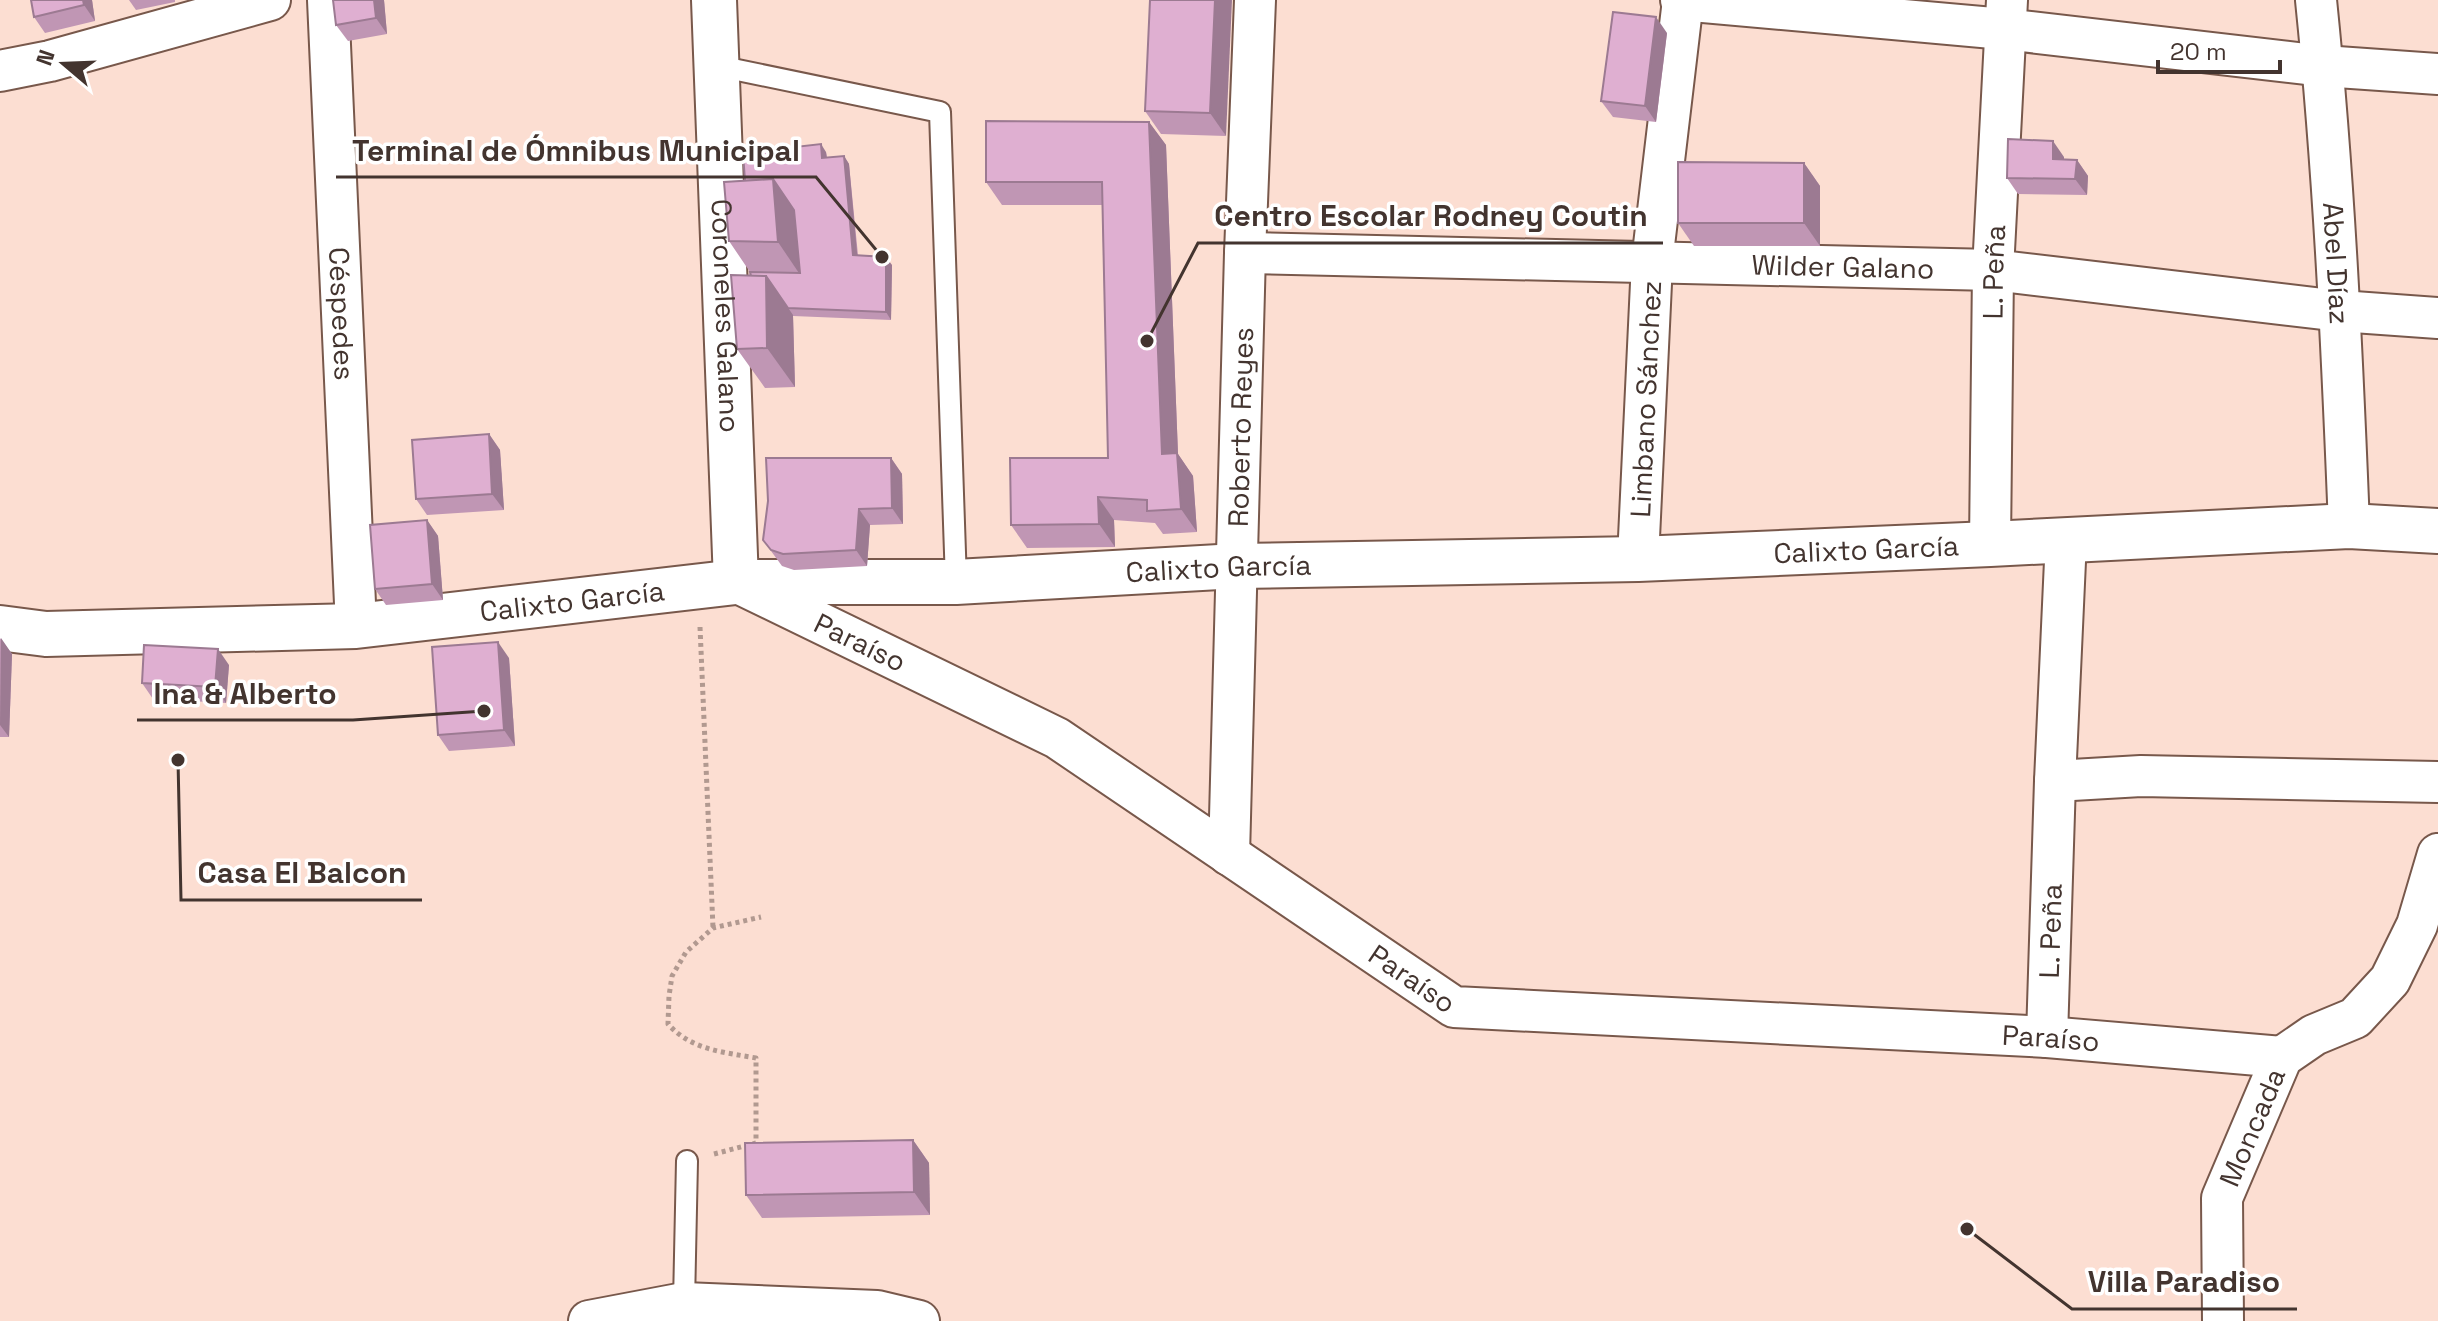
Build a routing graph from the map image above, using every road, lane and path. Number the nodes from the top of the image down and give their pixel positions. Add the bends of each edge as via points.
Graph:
1 (270, 0) edge
2 (328, 0) edge
3 (714, 0) edge
4 (1255, 0) edge
5 (1682, 0) edge
6 (2316, 0) edge
7 (2006, 14) edge
8 (718, 66) junction
9 (2323, 66) junction
10 (0, 71) edge
11 (2438, 74) edge
12 (1245, 253) junction
13 (1652, 262) junction
14 (1993, 270) junction
15 (2340, 311) junction
16 (2438, 318) edge
17 (2349, 526) junction
18 (2438, 531) edge
19 (2066, 539) junction
20 (1990, 544) junction
21 (1638, 559) junction
22 (1237, 566) junction
23 (956, 582) junction
24 (717, 584) junction
25 (356, 626) junction
26 (0, 628) edge
27 (2055, 781) junction
28 (2438, 782) edge
29 (2438, 854) edge
30 (1229, 855) junction
31 (761, 917) dead end
32 (713, 928) junction
33 (2047, 1037) junction
34 (2282, 1057) junction
35 (687, 1161) joint
36 (684, 1303) junction
37 (589, 1321) edge
38 (919, 1321) edge
39 (2223, 1321) edge

1 - 10 street
2 - 25 street, Céspedes
3 - 8 main road, Coroneles Galano
4 - 12 street, Roberto Reyes
5 - 7 street
5 - 13 street, Limbano Sánchez
6 - 9 street, Abel Díaz
7 - 9 street
7 - 14 street, L. Peña
8 - 23 lane via 940,112
8 - 24 main road, Coroneles Galano
9 - 11 street
9 - 15 street, Abel Díaz
12 - 13 street, Wilder Galano
12 - 22 street, Roberto Reyes
13 - 14 street, Wilder Galano
13 - 21 street, Limbano Sánchez
14 - 15 street, Wilder Galano
14 - 20 street, L. Peña
15 - 16 street, Wilder Galano
15 - 17 street, Abel Díaz
17 - 18 main road, Calixto García
17 - 19 main road, Calixto García
19 - 20 main road, Calixto García
19 - 27 street, L. Peña
20 - 21 main road, Calixto García
21 - 22 main road, Calixto García
22 - 23 main road, Calixto García
22 - 30 street, Roberto Reyes
23 - 24 main road, Calixto García
24 - 25 main road, Calixto García
24 - 30 street, Paraíso via 1057,738
24 - 32 path
25 - 26 main road, Calixto García via 46,634
27 - 28 street via 2141,776
27 - 33 street, L. Peña
29 - 34 street, Moncada via 2417,925 2390,980 2355,1018 2314,1035
30 - 33 street, Paraíso via 1454,1007
31 - 32 path
32 - 35 path via 686,952 672,976 668,1024 678,1036 705,1049 756,1058 756,1143
33 - 34 street, Paraíso
34 - 39 street, Moncada via 2222,1198
35 - 36 lane
36 - 37 street
36 - 38 street via 877,1311

